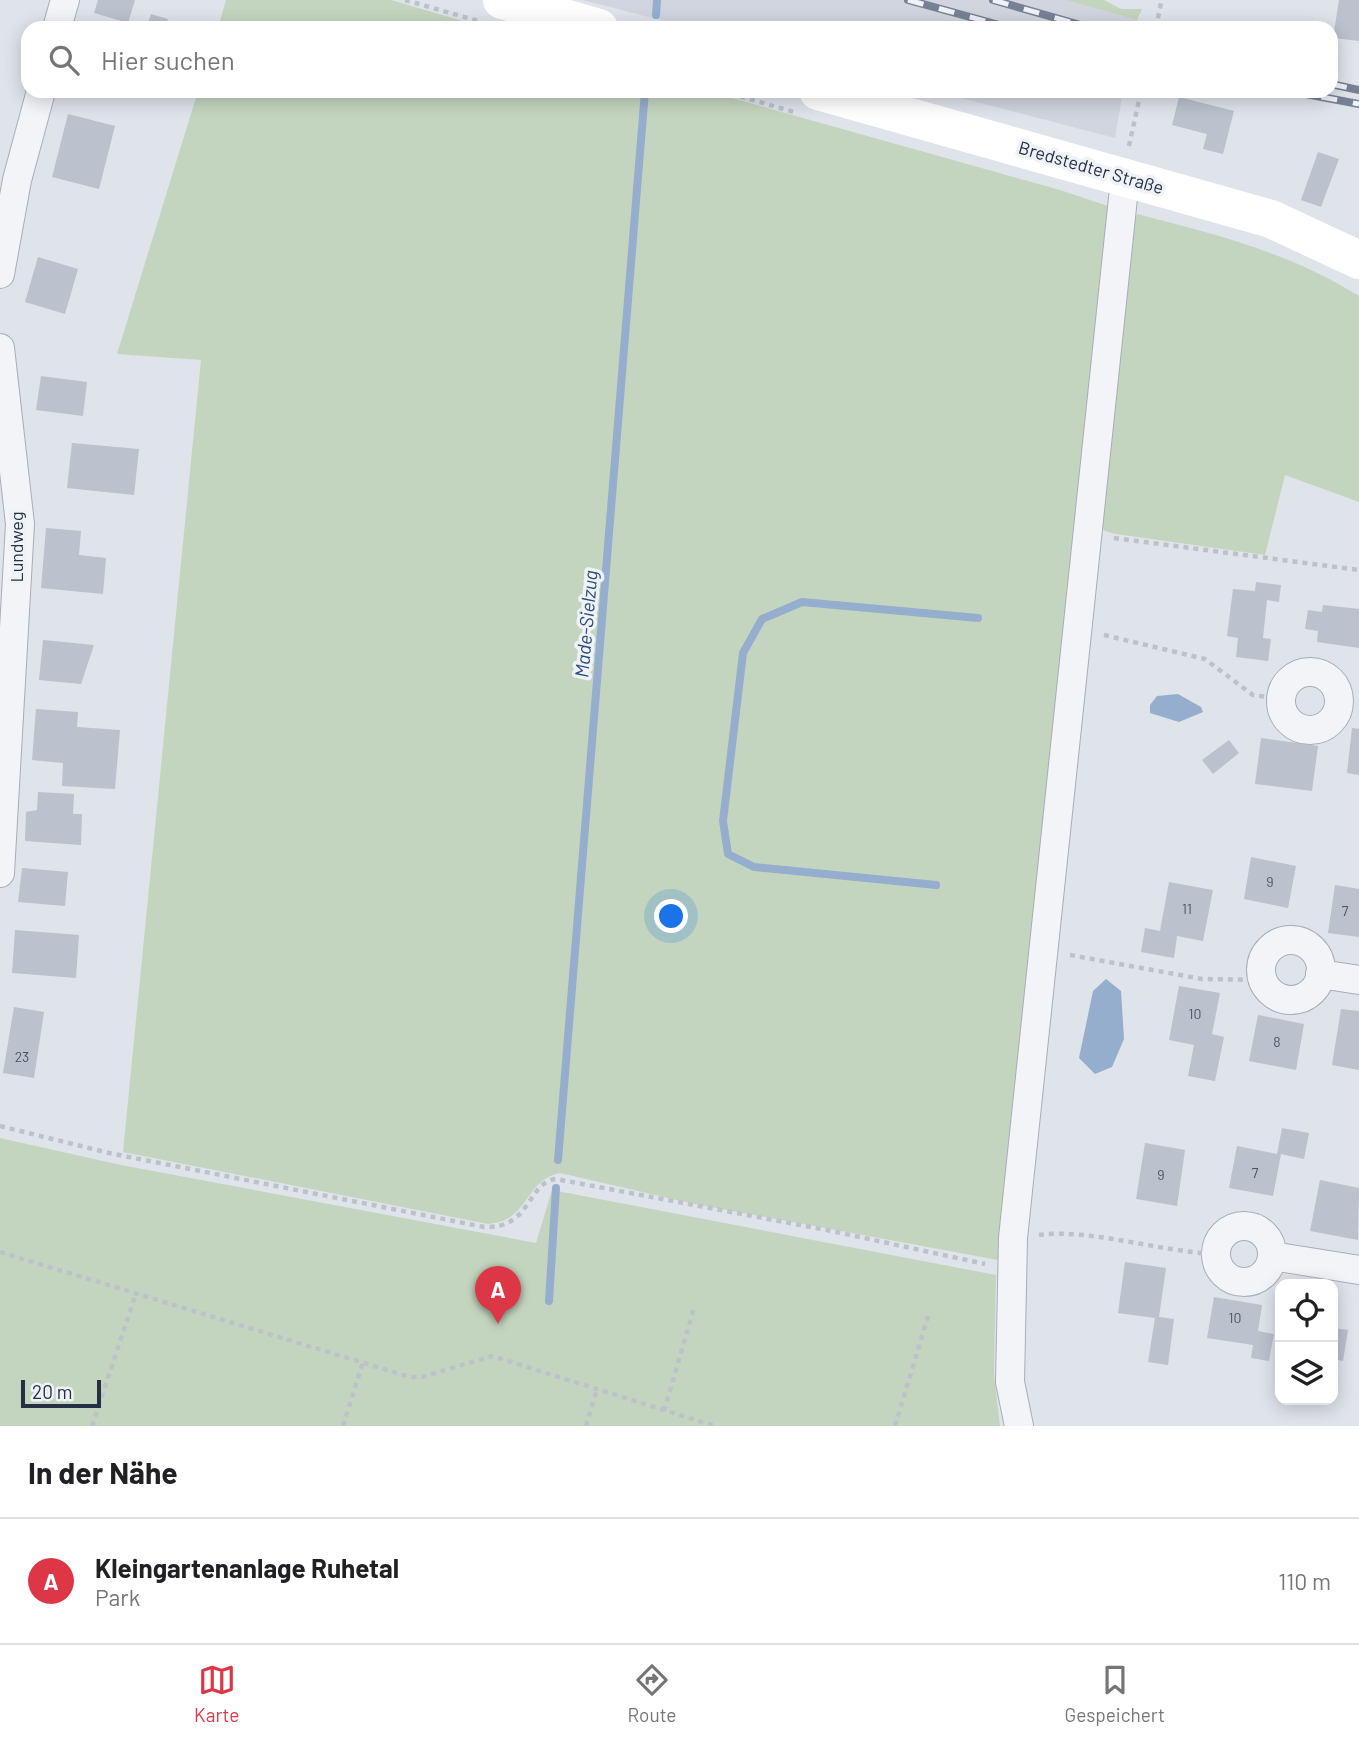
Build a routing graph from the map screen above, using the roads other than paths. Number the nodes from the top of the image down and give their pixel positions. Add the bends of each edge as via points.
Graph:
1 (65, 0) edge
2 (496, 12) edge
3 (59, 21) edge
4 (554, 21) edge
5 (38, 98) edge
6 (847, 98) edge
7 (1126, 166) junction
8 (8, 178) edge
9 (1359, 260) edge
10 (0, 274) edge
11 (0, 348) edge
12 (1349, 706) edge
13 (0, 873) edge
14 (1320, 974) junction
15 (1359, 980) edge
16 (1272, 1256) junction
17 (1359, 1270) edge
18 (1019, 1426) edge

1 - 3 street
2 - 4 main road
5 - 8 street
6 - 7 main road, Bredstedter Straße
7 - 9 main road, Bredstedter Straße via 1311,235
7 - 18 street via 1013,1238 1010,1382
8 - 10 street
11 - 13 street, Lundweg via 20,524
12 - 12 street via 1325,726 1307,730 1284,715 1281,699 1291,679 1309,671 1327,677
14 - 14 street via 1309,994 1292,1000 1274,995 1261,971 1267,951 1284,940 1305,943 1313,950
14 - 15 street
16 - 16 street via 1264,1273 1247,1282 1228,1278 1216,1254 1222,1236 1246,1225 1268,1238
16 - 17 street

